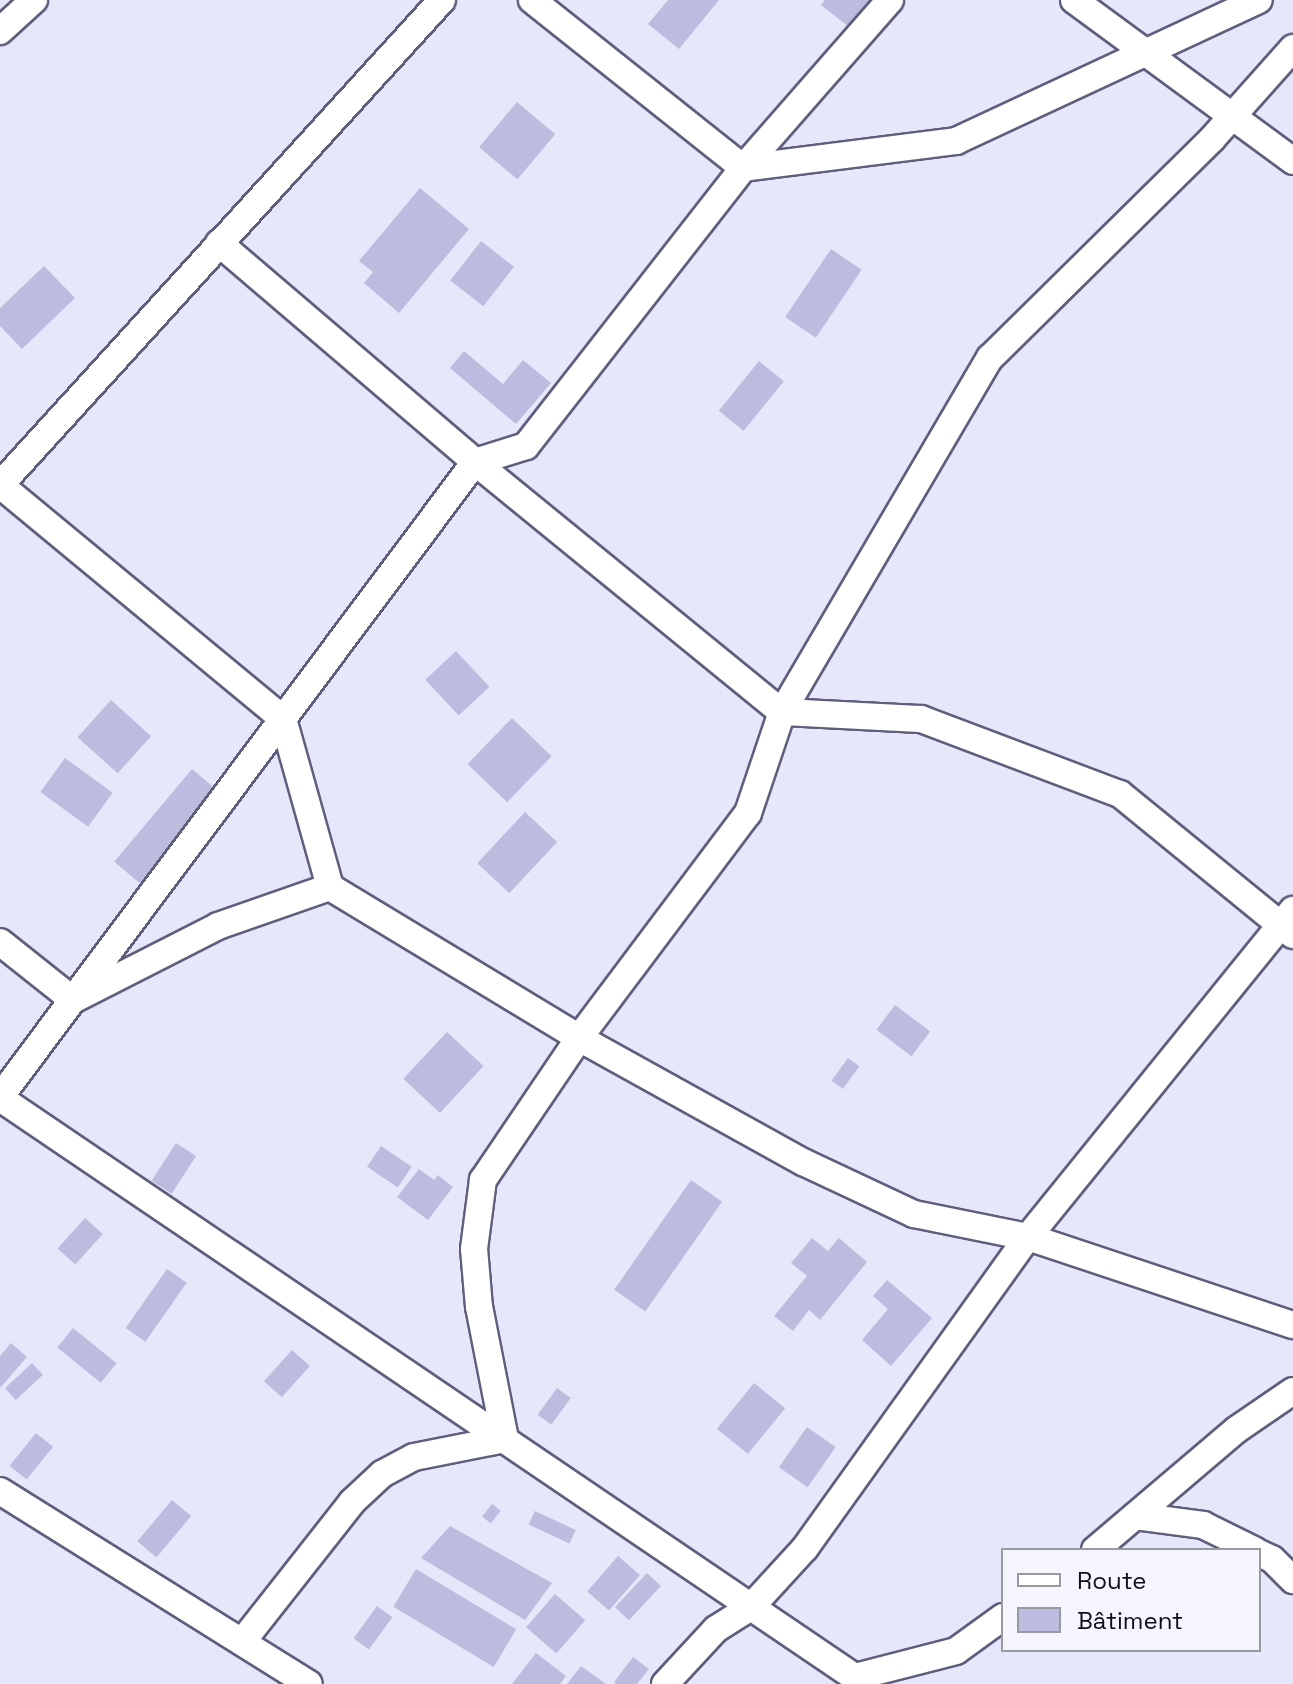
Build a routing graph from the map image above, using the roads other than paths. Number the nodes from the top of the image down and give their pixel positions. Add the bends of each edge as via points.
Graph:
1 (34, 0) edge
2 (442, 0) edge
3 (532, 0) edge
4 (890, 0) edge
5 (1074, 0) edge
6 (1259, 0) edge
7 (0, 31) edge
8 (1293, 48) edge
9 (1145, 53) junction
10 (1232, 116) junction
11 (1293, 161) edge
12 (743, 168) junction
13 (219, 243) junction
14 (475, 462) junction
15 (782, 712) junction
16 (283, 719) junction
17 (330, 887) junction
18 (1289, 923) edge
19 (0, 942) edge
20 (73, 1000) junction
21 (579, 1038) junction
22 (0, 1098) edge
23 (1028, 1237) junction
24 (1293, 1325) edge
25 (1293, 1391) edge
26 (505, 1439) junction
27 (0, 1491) edge
28 (1135, 1516) junction
29 (1097, 1548) edge
30 (1250, 1548) edge
31 (1261, 1554) edge
32 (1293, 1580) edge
33 (751, 1607) junction
34 (1001, 1618) edge
35 (242, 1642) junction
36 (860, 1680) edge
37 (309, 1684) edge
38 (665, 1684) edge

1 - 7 street
2 - 13 street
3 - 12 street
4 - 12 street
5 - 9 street
6 - 9 street
8 - 10 street
9 - 10 street
9 - 12 street via 956,141
10 - 11 street
10 - 15 street via 990,358
12 - 14 street via 526,446
13 - 14 street
13 - 16 street via 0,485
14 - 15 street
14 - 16 street
15 - 18 street via 921,719 1120,794
15 - 21 street via 748,813
16 - 17 street
16 - 20 street
17 - 20 street via 218,926
17 - 21 street
18 - 23 street
19 - 20 street
20 - 22 street
21 - 23 street via 803,1162 914,1214
21 - 26 street via 483,1180 474,1249 479,1307
22 - 26 street
23 - 24 street
23 - 33 street via 805,1548
25 - 28 street via 1236,1430
26 - 33 street
26 - 35 street via 414,1457 382,1474 352,1502
27 - 35 street
28 - 29 street
28 - 30 street via 1203,1525
31 - 32 street
33 - 36 street
33 - 38 street via 716,1629
34 - 36 street via 956,1651
35 - 37 street

